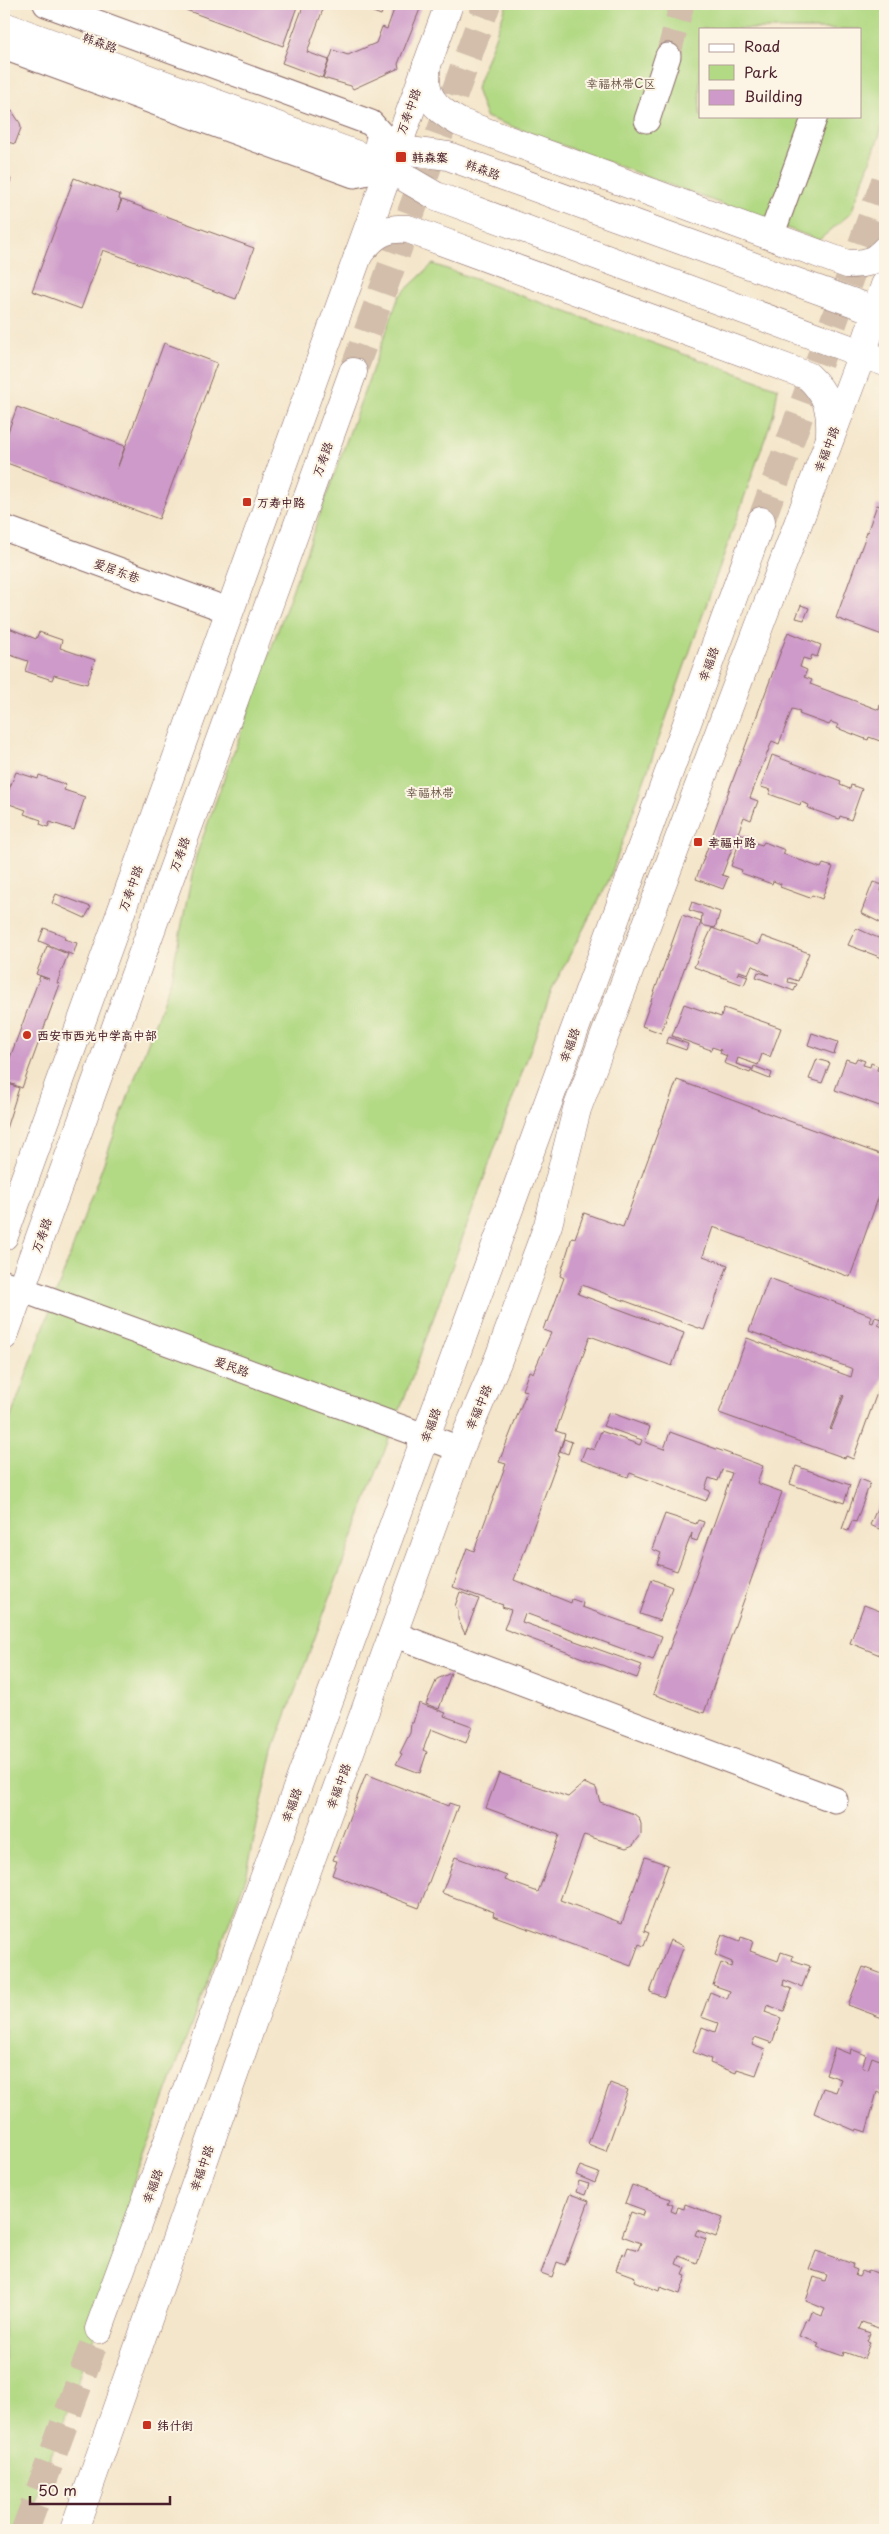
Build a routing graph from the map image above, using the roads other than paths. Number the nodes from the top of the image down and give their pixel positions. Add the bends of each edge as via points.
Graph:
1 (46, 4) edge
2 (449, 4) edge
3 (4, 7) edge
4 (4, 26) edge
5 (4, 48) edge
6 (668, 56) tunnel mouth
7 (428, 58) junction
8 (814, 118) edge
9 (647, 120) dead end
10 (391, 158) junction
11 (771, 236) junction
12 (885, 250) edge
13 (356, 257) junction
14 (885, 285) edge
15 (881, 312) edge
16 (874, 358) edge
17 (353, 372) tunnel mouth
18 (830, 438) junction
19 (761, 521) tunnel mouth
20 (4, 528) edge
21 (230, 611) junction
22 (4, 1236) edge
23 (12, 1286) edge
24 (4, 1336) edge
25 (426, 1437) junction
26 (460, 1449) junction
27 (393, 1634) junction
28 (835, 1800) dead end
29 (99, 2328) tunnel mouth
30 (74, 2530) edge

1 - 10 street via 371,123
2 - 7 main road, 万寿中路
3 - 10 main road, 韩森路
4 - 10 main road, 韩森路
5 - 10 street via 354,175
6 - 9 street
7 - 10 main road, 万寿中路
7 - 11 main road via 425,77 428,95 440,111 459,122
8 - 11 street
10 - 13 main road, 万寿中路
10 - 15 main road, 韩森路 via 448,156
10 - 16 main road, 韩森路 via 436,196
11 - 12 main road via 847,264 865,264
13 - 18 main road via 371,238 383,230 408,229 808,376 822,389 831,419
13 - 21 main road, 万寿中路
14 - 15 main road, 幸福中路
15 - 16 main road, 幸福中路
16 - 18 main road, 幸福中路
17 - 23 main road, 万寿路
18 - 26 main road, 幸福中路 via 577,1109 548,1225 498,1360
19 - 25 main road, 幸福路
20 - 21 street, 爱居东巷
21 - 22 main road, 万寿中路
23 - 24 main road, 万寿路
23 - 25 street, 爱民路
25 - 26 street, 爱民路
25 - 29 main road, 幸福路
26 - 27 main road, 幸福中路
27 - 28 street
27 - 30 main road, 幸福中路

